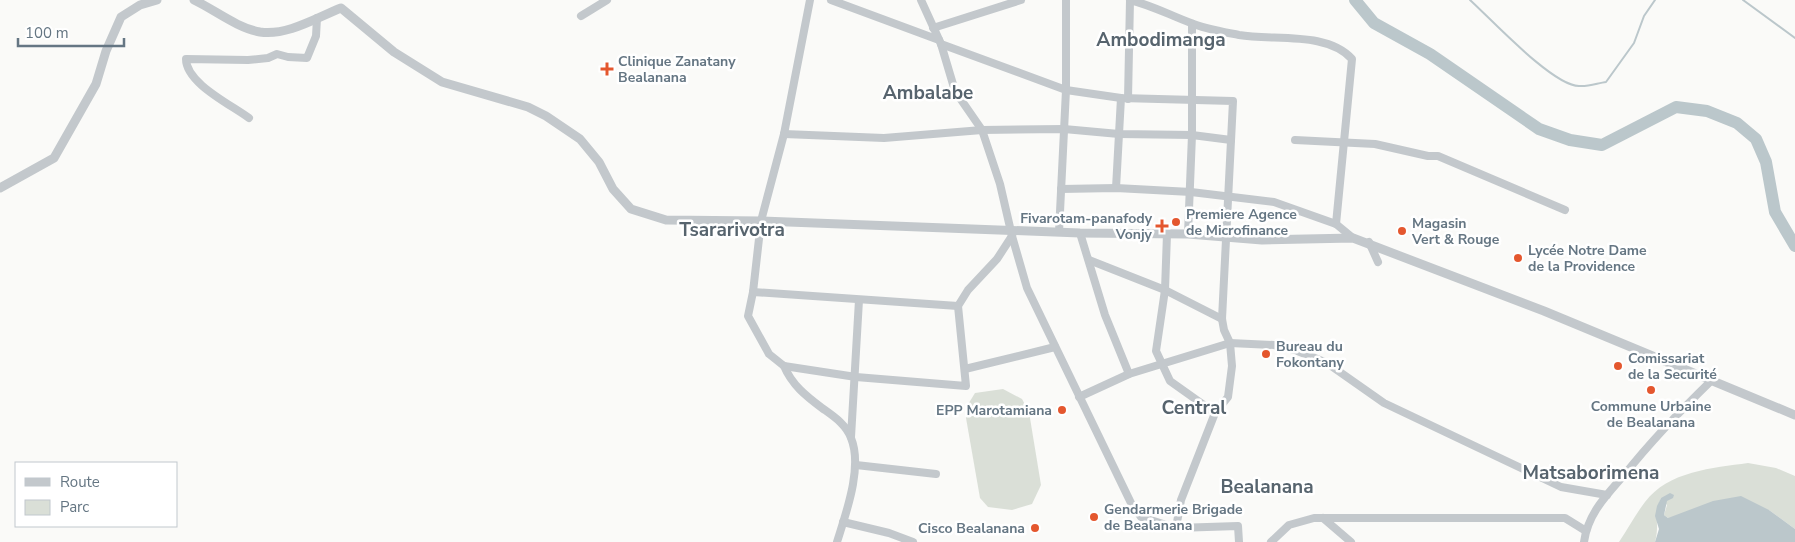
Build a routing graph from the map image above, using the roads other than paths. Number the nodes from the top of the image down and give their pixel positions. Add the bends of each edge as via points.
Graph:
1 (157, 0) edge
2 (194, 0) edge
3 (607, 0) edge
4 (810, 0) edge
5 (832, 0) edge
6 (921, 0) edge
7 (1021, 0) edge
8 (1066, 0) edge
9 (1130, 0) edge
10 (989, 4) edge
11 (581, 16) dead end
12 (316, 18) junction
13 (1192, 24) junction
14 (933, 28) junction
15 (940, 42) junction
16 (1066, 90) junction
17 (1192, 98) junction
18 (1124, 99) junction
19 (249, 118) dead end
20 (982, 130) junction
21 (1064, 130) junction
22 (784, 134) junction
23 (1120, 134) junction
24 (1192, 136) junction
25 (1231, 140) junction
26 (1295, 140) dead end
27 (1344, 143) junction
28 (0, 188) edge
29 (1116, 188) junction
30 (1061, 190) junction
31 (1191, 192) junction
32 (1229, 196) junction
33 (1565, 210) dead end
34 (761, 221) junction
35 (1336, 224) junction
36 (1059, 232) junction
37 (1080, 233) junction
38 (1012, 234) junction
39 (1167, 234) junction
40 (1188, 234) junction
41 (1226, 236) junction
42 (1354, 238) junction
43 (1369, 242) junction
44 (1088, 260) junction
45 (1378, 262) dead end
46 (1165, 290) junction
47 (753, 292) junction
48 (860, 300) junction
49 (958, 306) junction
50 (1222, 318) junction
51 (1230, 343) junction
52 (1055, 347) junction
53 (1162, 364) junction
54 (784, 366) junction
55 (965, 369) junction
56 (1129, 374) junction
57 (856, 377) junction
58 (1712, 380) junction
59 (1079, 397) junction
60 (1215, 413) junction
61 (1795, 415) edge
62 (851, 438) junction
63 (856, 465) junction
64 (936, 474) dead end
65 (1607, 495) junction
66 (1323, 518) junction
67 (843, 522) junction
68 (1176, 528) junction
69 (1586, 531) junction
70 (837, 542) edge
71 (913, 542) edge
72 (1239, 542) edge
73 (1271, 542) edge
74 (1351, 542) edge
75 (1584, 542) edge

1 - 28 street via 140,5 121,17 96,84 54,158
2 - 12 street via 260,32 286,31
3 - 11 street
4 - 22 street
5 - 15 street
6 - 14 street
7 - 10 street
8 - 16 street
9 - 13 street via 1166,11
9 - 18 street
10 - 14 street
12 - 19 street via 316,36 307,58 278,54 248,60 186,59 191,76 200,85
12 - 34 street via 341,8 394,52 442,82 528,107 546,116 580,139 599,162 613,189 631,209 666,220
13 - 17 street
13 - 27 street via 1239,35 1310,40 1342,49 1352,59
14 - 15 street
15 - 16 street
15 - 20 street via 955,91
16 - 18 street
16 - 21 street
17 - 18 street
17 - 24 street
17 - 25 street via 1232,101
18 - 23 street
20 - 21 street
20 - 22 street via 884,138
20 - 38 street
21 - 23 street
21 - 30 street
22 - 34 street
23 - 24 street
23 - 29 street
24 - 25 street
24 - 31 street
25 - 32 street
26 - 27 street
27 - 33 street via 1375,144 1438,156
27 - 35 street
29 - 30 street
29 - 31 street
30 - 36 street
31 - 32 street
31 - 40 street
32 - 35 street via 1274,202
32 - 41 street
34 - 38 street
34 - 47 street
35 - 42 street
36 - 37 street
36 - 38 street
37 - 39 street
37 - 44 street
38 - 49 street via 997,259 968,290
38 - 52 street via 1028,288
39 - 40 street
39 - 46 street
40 - 41 street
41 - 42 street via 1262,240
41 - 50 street
42 - 43 street
43 - 45 street
43 - 58 street
44 - 46 street
44 - 56 street via 1105,315
46 - 50 street
46 - 53 street via 1156,351
47 - 48 street
47 - 54 street via 749,319 769,354
48 - 49 street
48 - 57 street
49 - 55 street
50 - 51 street
51 - 53 street
51 - 60 street via 1232,366 1228,397
51 - 65 street via 1274,344 1295,350 1327,363 1384,403 1561,486
52 - 55 street
52 - 59 street
53 - 56 street
53 - 60 street via 1170,381
54 - 57 street
54 - 62 street via 802,393 840,422
55 - 57 street via 966,386
56 - 59 street
57 - 62 street
58 - 61 street
58 - 65 street via 1660,430
59 - 68 street via 1116,476 1141,517
60 - 68 street via 1181,500
62 - 63 street
63 - 64 street
63 - 67 street
65 - 69 street via 1592,515
66 - 69 street via 1565,518
66 - 73 street via 1289,525
66 - 74 street
67 - 70 street
67 - 71 street via 889,532
68 - 72 street via 1238,526
69 - 75 street

